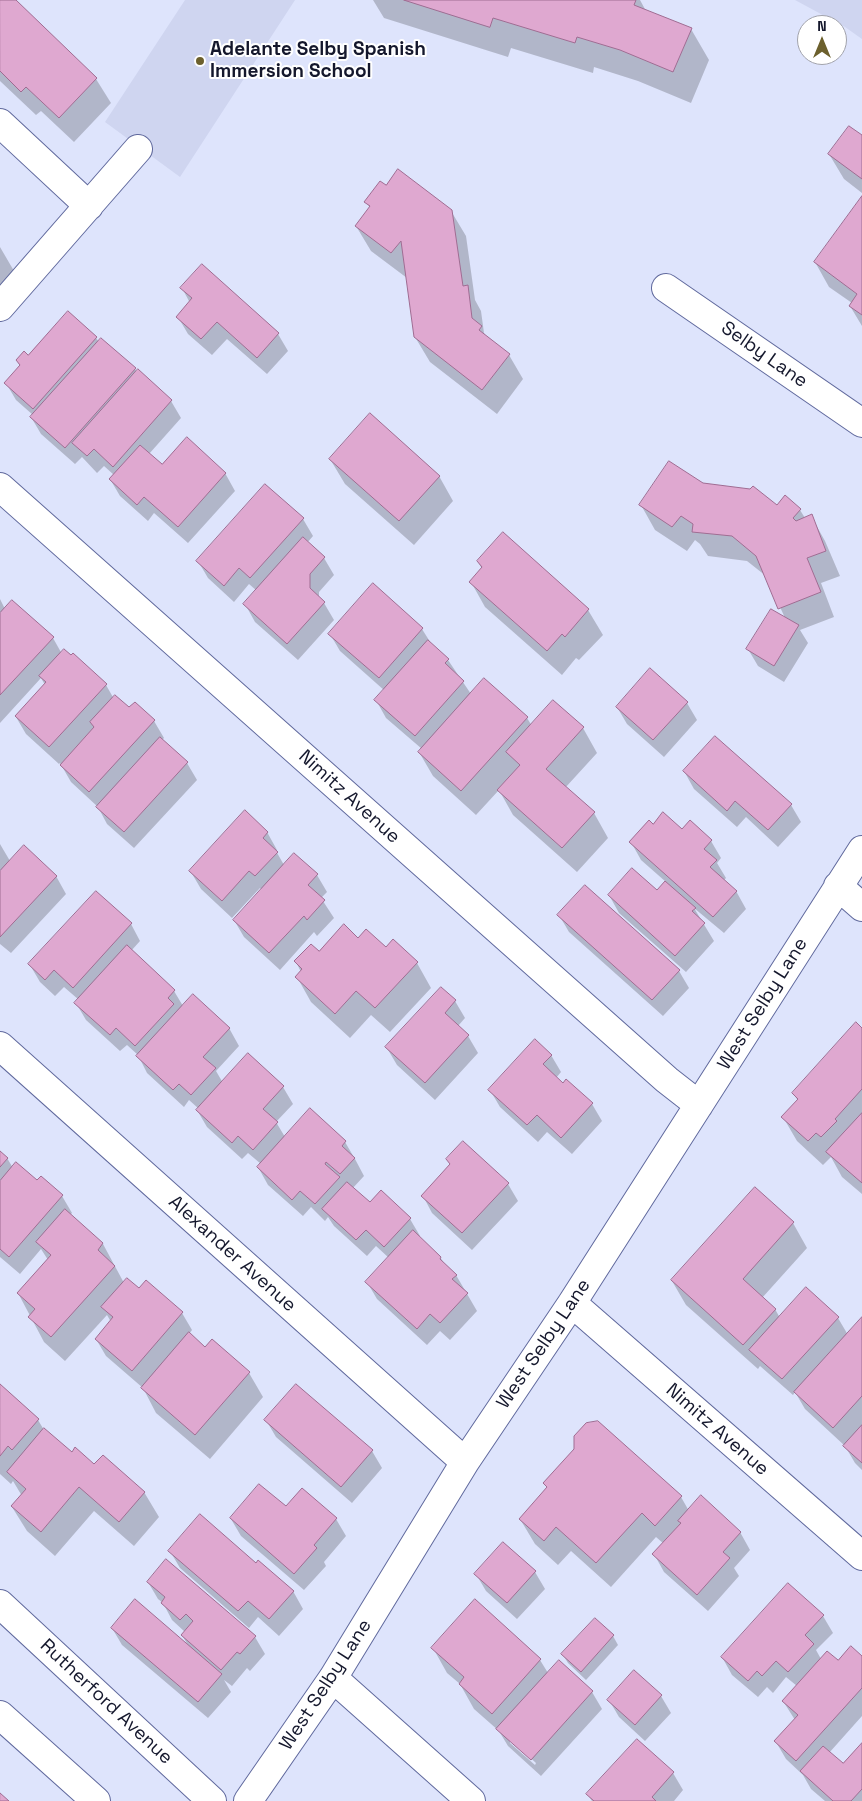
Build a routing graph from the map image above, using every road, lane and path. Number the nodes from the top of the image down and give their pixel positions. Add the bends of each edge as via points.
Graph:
1 (0, 123) edge
2 (138, 149) dead end
3 (89, 206) junction
4 (666, 288) dead end
5 (0, 307) edge
6 (862, 423) edge
7 (0, 486) edge
8 (862, 850) edge
9 (838, 886) junction
10 (862, 907) edge
11 (0, 1046) edge
12 (699, 1105) junction
13 (572, 1303) junction
14 (465, 1462) junction
15 (862, 1556) edge
16 (0, 1604) edge
17 (333, 1678) junction
18 (0, 1715) edge
19 (96, 1801) edge
20 (212, 1801) edge
21 (248, 1801) edge
22 (471, 1801) edge

1 - 3 street
2 - 3 street
3 - 5 street
4 - 6 street, Selby Lane
7 - 12 street, Nimitz Avenue
8 - 9 street
9 - 10 street
9 - 12 street, West Selby Lane
11 - 14 street, Alexander Avenue
12 - 13 street, West Selby Lane
13 - 14 street, West Selby Lane
13 - 15 street, Nimitz Avenue
14 - 17 street, West Selby Lane
16 - 20 street, Rutherford Avenue
17 - 21 street, West Selby Lane
17 - 22 street
18 - 19 street

